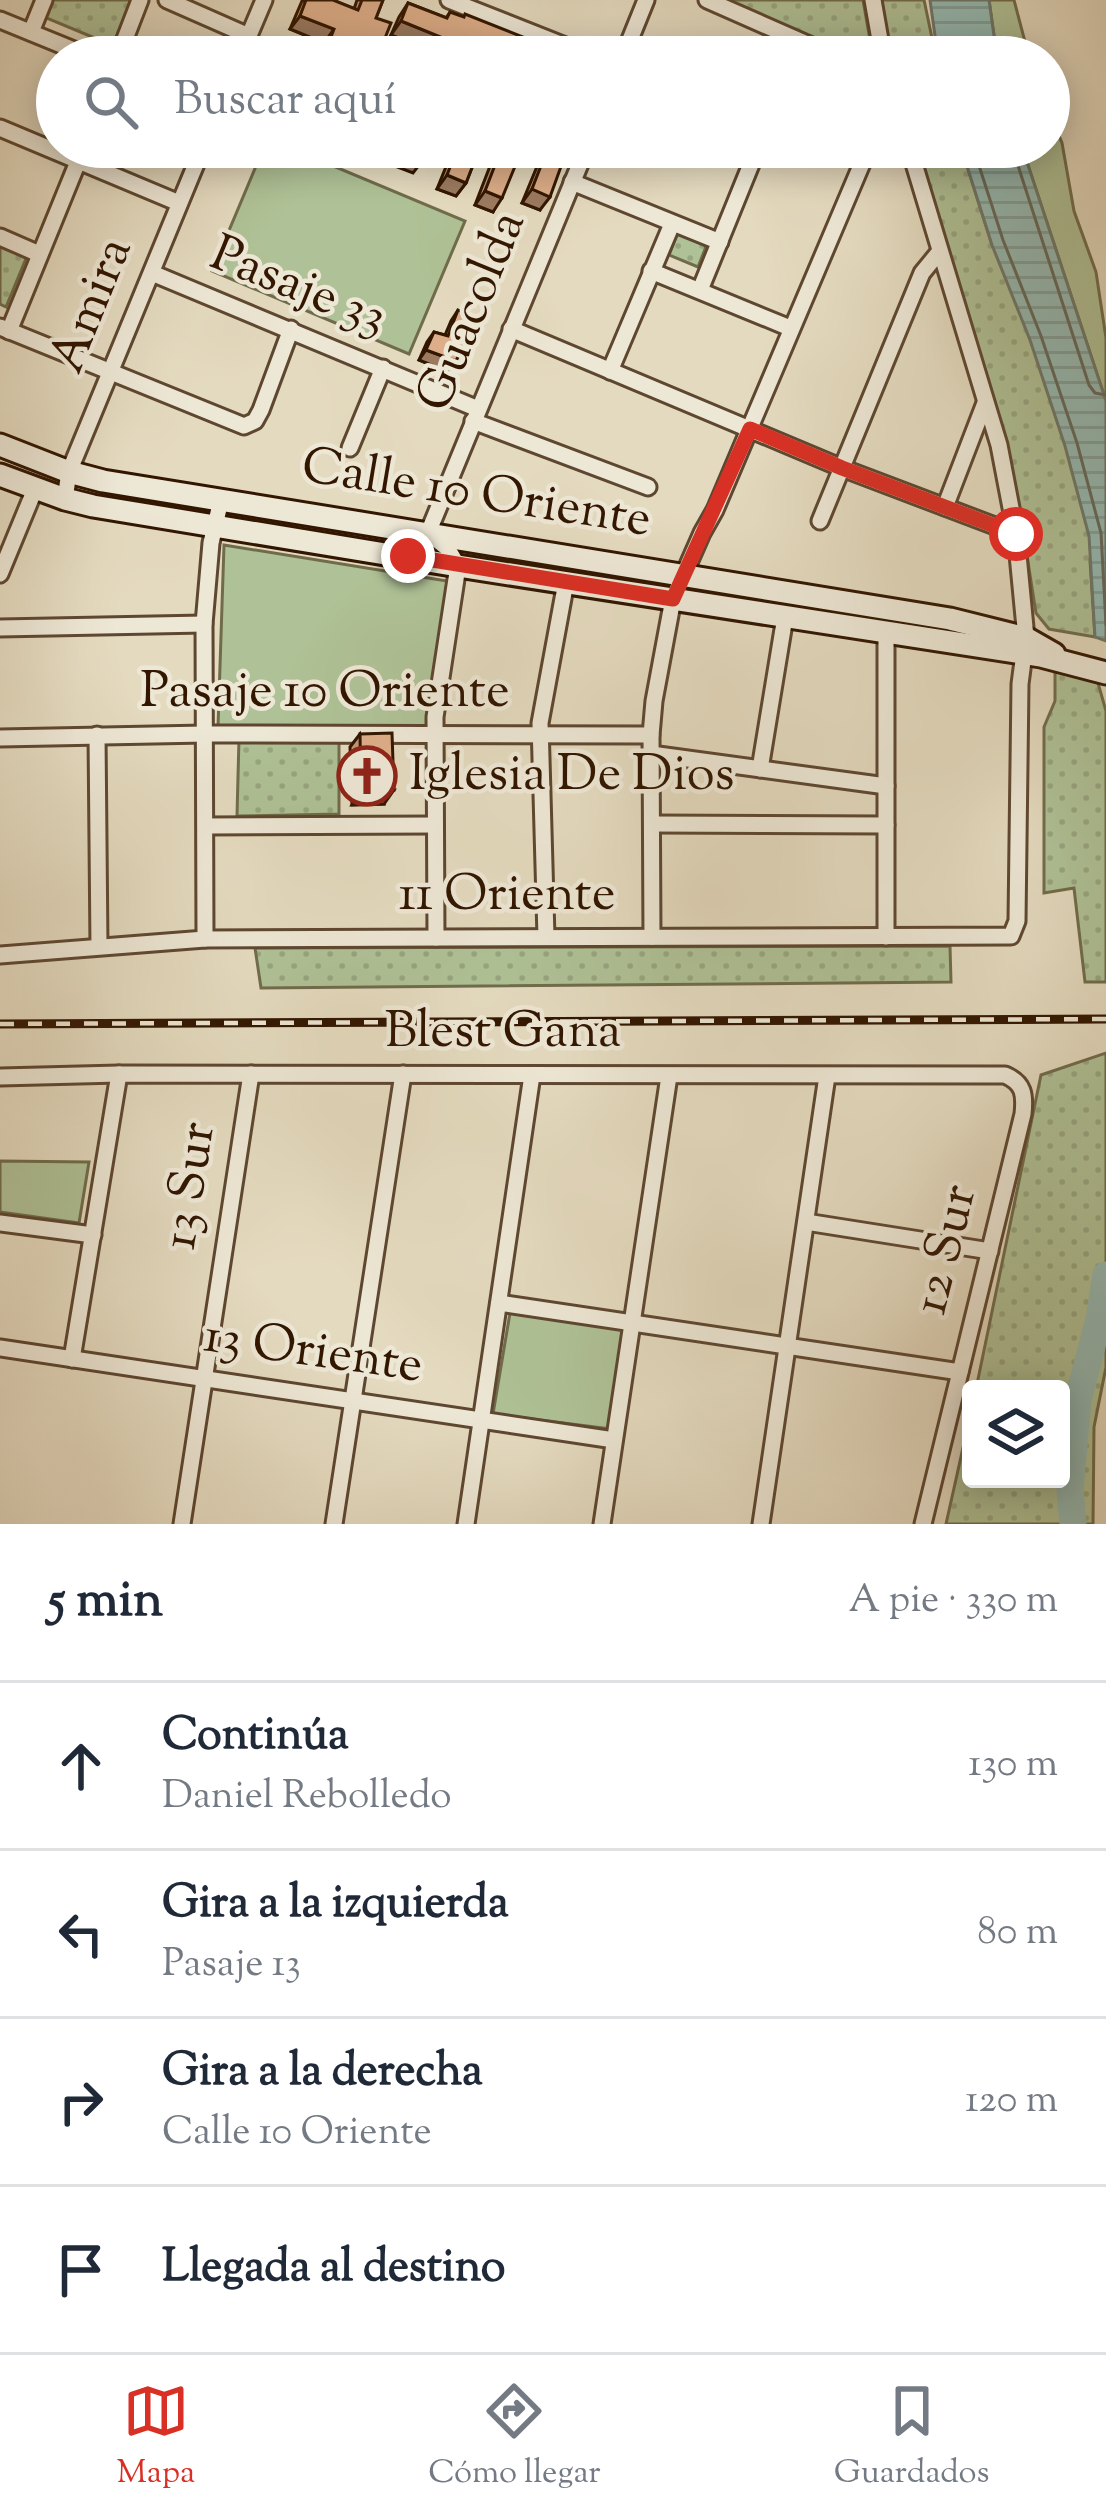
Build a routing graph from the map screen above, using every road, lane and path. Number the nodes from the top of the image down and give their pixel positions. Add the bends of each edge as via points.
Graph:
1 (44, 0) edge
2 (140, 0) edge
3 (167, 0) edge
4 (264, 0) edge
5 (449, 0) edge
6 (646, 0) edge
7 (706, 0) edge
8 (873, 0) edge
9 (0, 20) edge
10 (32, 32) junction
11 (41, 36) edge
12 (126, 36) edge
13 (249, 36) joint
14 (540, 36) edge
15 (631, 36) edge
16 (774, 36) edge
17 (879, 36) edge
18 (0, 128) edge
19 (36, 139) edge
20 (75, 168) edge
21 (110, 168) edge
22 (194, 168) edge
23 (578, 168) edge
24 (746, 168) edge
25 (860, 168) edge
26 (915, 168) edge
27 (572, 182) junction
28 (179, 203) junction
29 (672, 224) junction
30 (0, 237) edge
31 (720, 242) junction
32 (940, 250) junction
33 (39, 254) junction
34 (651, 272) junction
35 (152, 273) junction
36 (700, 290) junction
37 (790, 328) junction
38 (4, 329) edge
39 (290, 329) junction
40 (511, 329) junction
41 (383, 368) junction
42 (610, 371) junction
43 (112, 374) junction
44 (986, 401) junction
45 (476, 415) junction
46 (750, 429) junction
47 (0, 445) edge
48 (350, 448) dead end
49 (842, 468) junction
50 (69, 472) junction
51 (0, 475) edge
52 (648, 487) dead end
53 (34, 489) junction
54 (64, 499) junction
55 (221, 500) junction
56 (945, 507) junction
57 (820, 521) dead end
58 (216, 526) junction
59 (428, 532) junction
60 (1016, 534) junction
61 (458, 566) junction
62 (0, 574) edge
63 (686, 574) junction
64 (566, 582) junction
65 (673, 599) junction
66 (785, 617) junction
67 (204, 624) junction
68 (0, 628) edge
69 (886, 633) junction
70 (1025, 646) junction
71 (1106, 673) edge
72 (205, 734) junction
73 (651, 734) junction
74 (97, 735) junction
75 (434, 735) junction
76 (540, 736) junction
77 (0, 738) edge
78 (651, 754) junction
79 (760, 769) junction
80 (886, 786) junction
81 (653, 824) junction
82 (435, 825) junction
83 (886, 825) junction
84 (206, 826) junction
85 (652, 937) junction
86 (886, 937) junction
87 (436, 938) junction
88 (546, 938) junction
89 (205, 939) junction
90 (99, 946) junction
91 (0, 956) edge
92 (119, 1074) junction
93 (251, 1074) junction
94 (403, 1074) junction
95 (532, 1075) junction
96 (669, 1076) junction
97 (827, 1076) junction
98 (1004, 1076) joint
99 (0, 1077) edge
100 (806, 1222) junction
101 (0, 1223) edge
102 (93, 1235) junction
103 (990, 1250) junction
104 (499, 1303) junction
105 (632, 1323) junction
106 (788, 1346) junction
107 (0, 1348) edge
108 (73, 1359) junction
109 (961, 1372) junction
110 (204, 1379) junction
111 (353, 1401) junction
112 (482, 1420) junction
113 (614, 1440) junction
114 (182, 1524) edge
115 (334, 1524) edge
116 (466, 1524) edge
117 (602, 1524) edge
118 (761, 1524) edge
119 (923, 1524) edge

1 - 10 street
2 - 12 street
3 - 13 street
4 - 13 street
5 - 14 street
6 - 15 street
7 - 16 street
8 - 17 street
9 - 10 street
10 - 11 street
18 - 19 street
20 - 33 street
21 - 28 street
22 - 28 street, Amira
23 - 27 street, Guacolda
24 - 31 street
25 - 37 street
26 - 32 street
27 - 29 street
27 - 40 street, Guacolda
28 - 35 street, Amira
29 - 31 street
29 - 34 street
30 - 33 street
31 - 36 street
32 - 44 street
32 - 49 street via 922,273
33 - 38 street
34 - 36 street
34 - 42 street
35 - 39 street, Pasaje 33
35 - 43 street, Amira
36 - 37 street
37 - 46 street
38 - 43 street
39 - 41 street, Pasaje 33
39 - 43 street via 250,426
40 - 42 street
40 - 45 street, Guacolda
41 - 45 street, Pasaje 33
41 - 48 street
42 - 46 street
43 - 50 street, Amira
44 - 56 street
44 - 60 street
45 - 52 street, Pasaje 33
45 - 59 street, Guacolda
46 - 49 street
46 - 63 street
47 - 50 main road, Calle 10 Oriente
49 - 56 street
49 - 57 street
50 - 54 street, Amira
50 - 55 main road, Calle 10 Oriente
51 - 53 main road, Calle 10 Oriente
53 - 54 main road, Calle 10 Oriente
53 - 62 street
54 - 58 main road, Calle 10 Oriente
55 - 58 street
55 - 59 main road, Calle 10 Oriente
56 - 60 street
58 - 61 main road, Calle 10 Oriente
58 - 67 street
59 - 61 street
59 - 63 main road, Calle 10 Oriente
60 - 70 street
61 - 64 main road, Calle 10 Oriente
61 - 75 street
63 - 65 street
63 - 70 main road, Calle 10 Oriente via 950,619
64 - 65 main road, Calle 10 Oriente
64 - 76 street
65 - 66 main road, Calle 10 Oriente
65 - 73 street
66 - 69 main road, Calle 10 Oriente
66 - 79 street
67 - 68 street
67 - 72 street
69 - 70 main road, Calle 10 Oriente
69 - 80 street
70 - 71 main road, Calle 10 Oriente
70 - 86 street, 11 Oriente via 1014,933
72 - 74 street, Pasaje 10 Oriente
72 - 75 street, Pasaje 10 Oriente
72 - 84 street
73 - 76 street, Pasaje 10 Oriente
73 - 78 street
74 - 77 street, Pasaje 10 Oriente
74 - 90 street
75 - 76 street, Pasaje 10 Oriente
75 - 82 street
76 - 88 street
78 - 79 street
78 - 81 street
79 - 80 street
80 - 83 street
81 - 83 street
81 - 85 street
82 - 84 street
82 - 87 street
83 - 86 street
84 - 89 street
85 - 86 street, 11 Oriente
85 - 88 street, 11 Oriente
87 - 88 street, 11 Oriente
87 - 89 street, 11 Oriente
89 - 90 street, 11 Oriente
90 - 91 street, 11 Oriente
92 - 93 street, Blest Gana
92 - 99 street, Blest Gana
92 - 102 street
93 - 94 street, Blest Gana
93 - 110 street, 13 Sur
94 - 95 street, Blest Gana
94 - 111 street
95 - 96 street, Blest Gana
95 - 104 street
96 - 97 street, Blest Gana
96 - 105 street
97 - 98 street, Blest Gana
97 - 100 street
98 - 103 street, 12 Sur via 1021,1084 1024,1101
100 - 103 street
100 - 106 street
101 - 102 street
102 - 108 street
103 - 109 street, 12 Sur
104 - 105 street
104 - 112 street
105 - 106 street
105 - 113 street
106 - 109 street
106 - 118 street
107 - 108 street, 13 Oriente
108 - 110 street, 13 Oriente
109 - 119 street, 12 Sur
110 - 111 street, 13 Oriente
110 - 114 street, 13 Sur
111 - 112 street, 13 Oriente
111 - 115 street
112 - 113 street, 13 Oriente
112 - 116 street
113 - 117 street

